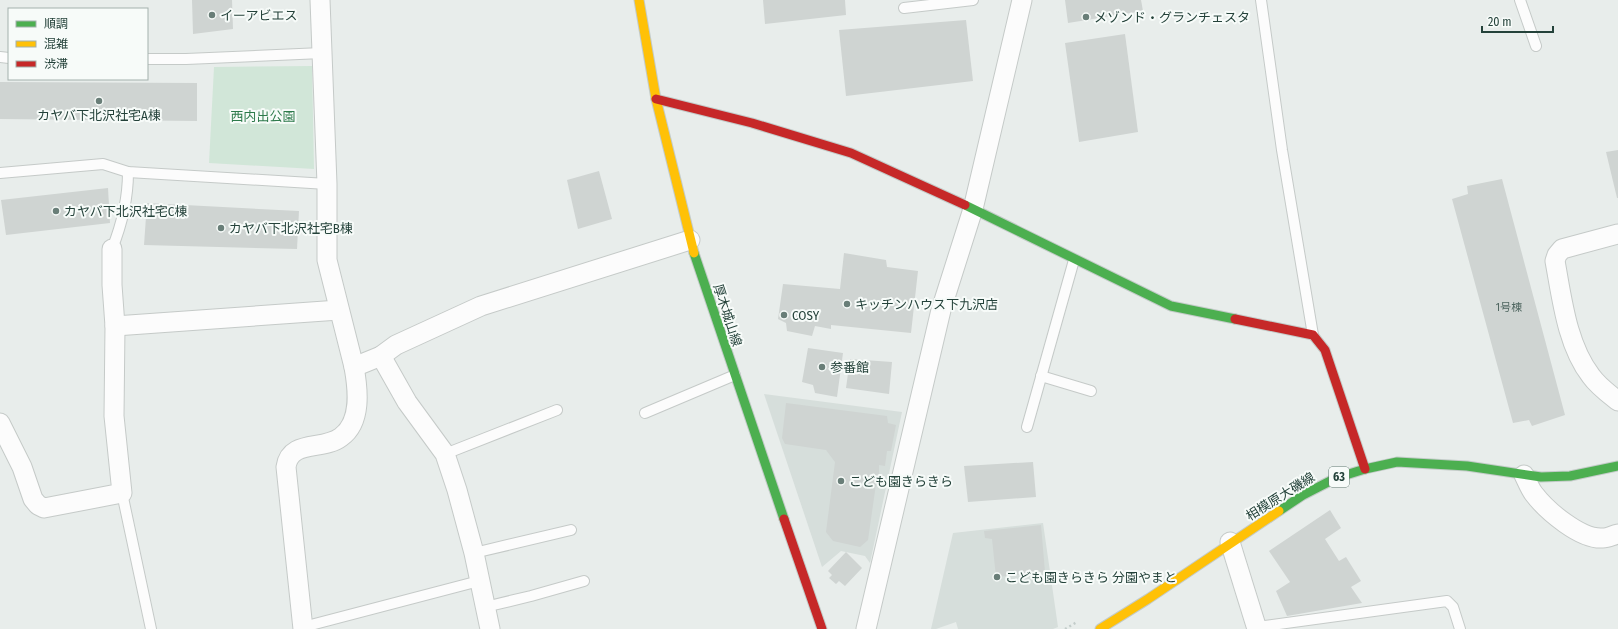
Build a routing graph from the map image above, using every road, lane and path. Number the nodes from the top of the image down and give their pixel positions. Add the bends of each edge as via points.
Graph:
1 (320, 0) edge
2 (639, 0) edge
3 (973, 0) edge
4 (1022, 0) edge
5 (1261, 0) edge
6 (1520, 0) edge
7 (921, 3) edge
8 (904, 8) dead end
9 (1536, 46) dead end
10 (322, 53) junction
11 (148, 59) edge
12 (656, 99) junction
13 (128, 172) junction
14 (0, 174) edge
15 (327, 184) junction
16 (973, 209) junction
17 (1618, 234) edge
18 (690, 240) junction
19 (112, 249) joint
20 (1074, 260) junction
21 (339, 310) junction
22 (115, 326) junction
23 (1313, 335) junction
24 (382, 356) junction
25 (354, 367) junction
26 (734, 375) junction
27 (1041, 376) junction
28 (1090, 391) dead end
29 (1618, 401) edge
30 (557, 410) dead end
31 (645, 413) dead end
32 (0, 423) edge
33 (1027, 427) dead end
34 (445, 454) junction
35 (1618, 466) edge
36 (1365, 469) junction
37 (1524, 475) junction
38 (122, 493) junction
39 (571, 530) dead end
40 (1618, 534) edge
41 (1230, 542) junction
42 (474, 554) junction
43 (479, 580) junction
44 (584, 581) dead end
45 (485, 607) junction
46 (303, 628) edge
47 (1257, 628) edge
48 (151, 629) edge
49 (490, 629) edge
50 (822, 629) edge
51 (866, 629) edge
52 (1100, 629) edge
53 (1460, 629) edge

1 - 10 street
2 - 12 main road, 厚木城山線
3 - 7 lane
4 - 16 street
5 - 23 lane
6 - 9 lane
7 - 8 lane
10 - 11 lane
10 - 15 street
12 - 16 main road via 752,123 851,153
12 - 18 main road, 厚木城山線
13 - 14 lane via 103,164
13 - 15 lane
13 - 19 lane via 128,189 120,229
15 - 21 street via 327,260
16 - 20 main road
16 - 51 street via 941,310
17 - 29 street via 1562,249 1555,261 1564,310 1582,362 1591,376
18 - 24 street via 481,306 396,345
18 - 26 main road, 厚木城山線
19 - 22 street
20 - 23 main road via 1171,306
20 - 27 lane
21 - 22 street
21 - 25 street
22 - 38 street via 114,416
23 - 36 main road via 1325,350
24 - 25 street
24 - 34 street via 407,402
25 - 46 street via 358,402 347,431 341,438 332,442 298,449 286,462
26 - 31 lane
26 - 50 main road, 厚木城山線
27 - 28 lane
27 - 33 lane
30 - 34 lane
32 - 38 street via 22,467 33,499 38,505 44,508
34 - 42 street
35 - 37 main road, 相模原大磯線 / 63 via 1570,476
36 - 37 main road, 相模原大磯線 / 63 via 1397,462 1425,462
36 - 41 main road, 相模原大磯線 / 63 via 1336,478 1303,495
37 - 40 street via 1534,494 1560,520 1595,537 1603,538
38 - 48 lane
39 - 42 lane
41 - 47 street
41 - 52 main road, 相模原大磯線 / 63
42 - 43 street
43 - 45 street
43 - 46 lane
44 - 45 lane
45 - 49 street
47 - 53 lane via 1447,601 1453,607

